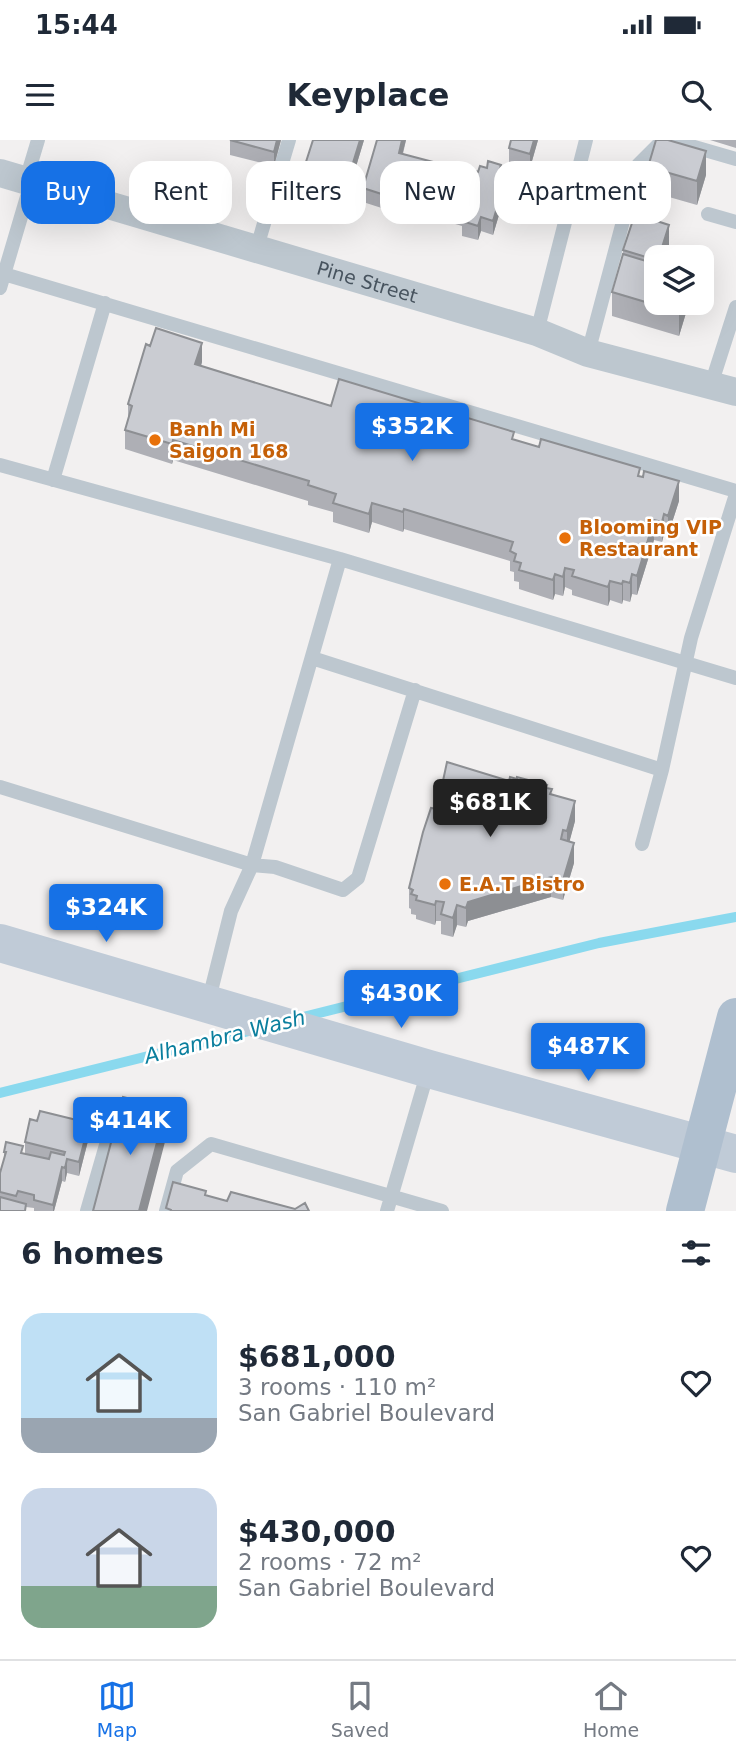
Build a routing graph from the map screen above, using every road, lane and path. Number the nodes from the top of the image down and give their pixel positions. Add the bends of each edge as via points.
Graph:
1 (38, 140) edge
2 (289, 140) edge
3 (586, 140) edge
4 (736, 159) edge
5 (19, 178) edge
6 (708, 214) dead end
7 (736, 222) edge
8 (257, 247) junction
9 (2, 281) edge
10 (105, 303) junction
11 (736, 307) edge
12 (537, 332) junction
13 (588, 354) junction
14 (724, 388) edge
15 (0, 465) edge
16 (53, 480) junction
17 (736, 492) edge
18 (340, 559) junction
19 (312, 658) junction
20 (686, 662) junction
21 (736, 678) edge
22 (415, 690) junction
23 (662, 770) junction
24 (0, 787) edge
25 (642, 844) dead end
26 (252, 865) junction
27 (0, 943) edge
28 (202, 1003) junction
29 (736, 1017) edge
30 (429, 1069) junction
31 (106, 1145) dead end
32 (719, 1149) edge
33 (389, 1204) edge
34 (87, 1211) edge
35 (166, 1211) edge
36 (442, 1211) edge
37 (685, 1211) edge

1 - 5 lane
2 - 8 lane
3 - 12 lane
4 - 13 lane via 691,146 658,145 638,164
5 - 8 street, Pine Street
5 - 9 lane
6 - 7 lane
8 - 12 street, Pine Street
9 - 10 lane
10 - 16 lane
10 - 17 lane
11 - 14 lane
12 - 13 street, Pine Street
13 - 14 street, Pine Street
15 - 16 lane
16 - 18 lane
17 - 20 lane
18 - 19 lane
18 - 20 lane
19 - 22 lane
19 - 26 lane
20 - 21 lane
20 - 23 lane
22 - 23 lane
22 - 26 lane via 358,878 343,890 275,867
23 - 25 lane
24 - 26 lane
26 - 28 lane via 231,911
27 - 28 main road
28 - 30 main road
29 - 32 main road
30 - 32 main road
30 - 33 lane
31 - 34 lane
32 - 37 main road
33 - 35 lane via 211,1144 177,1171
33 - 36 lane

